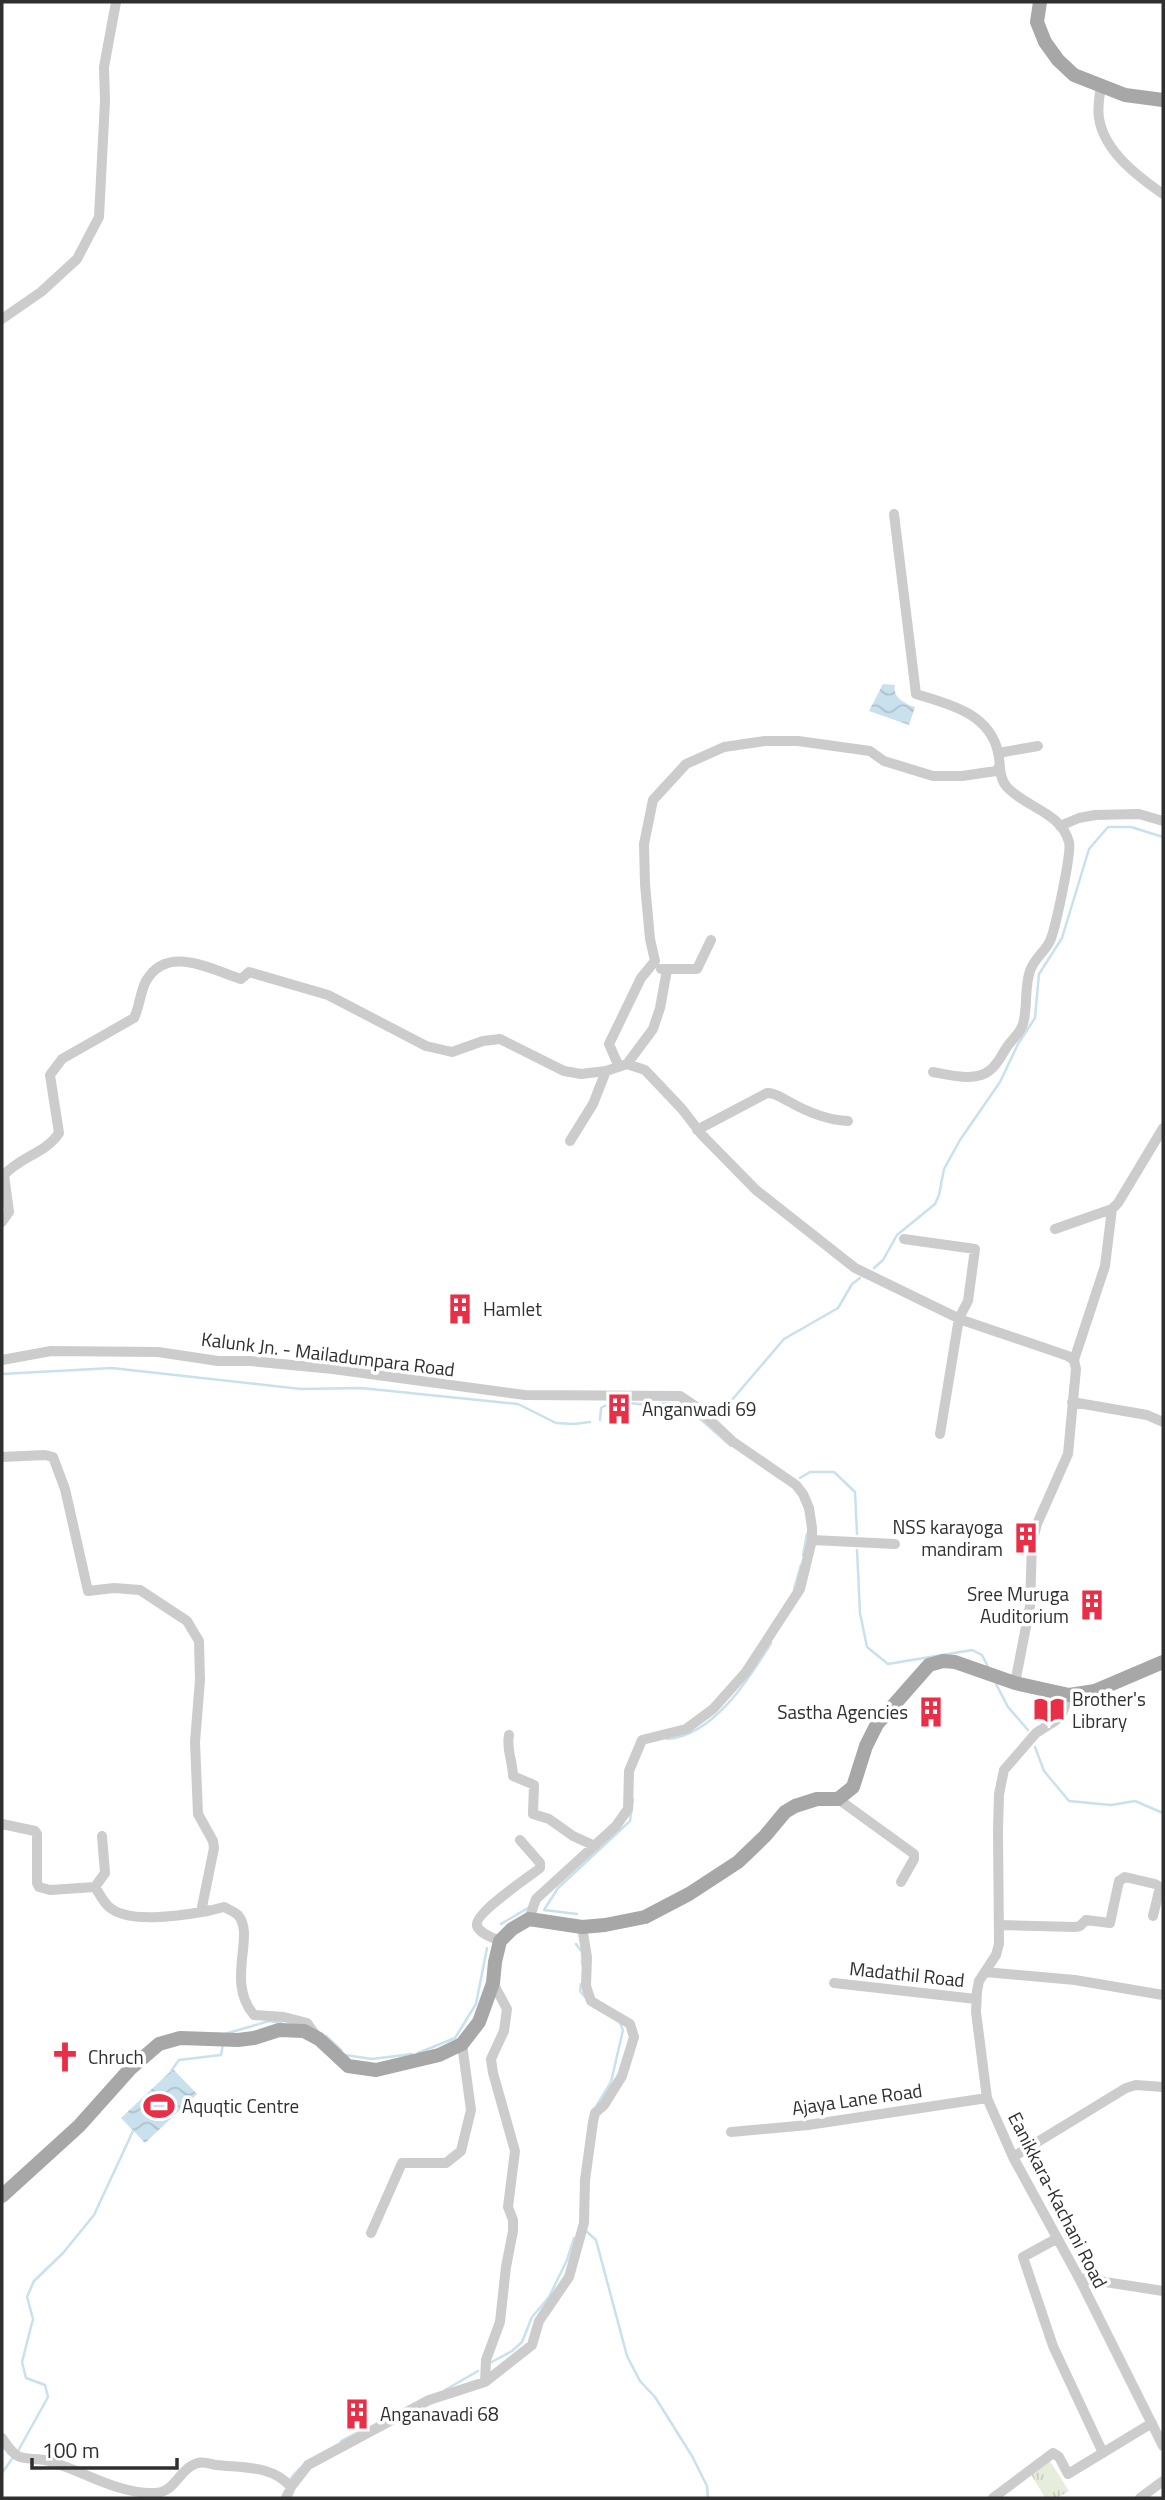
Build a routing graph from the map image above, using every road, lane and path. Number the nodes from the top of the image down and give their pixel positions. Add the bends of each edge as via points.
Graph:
1 (116, 2) edge
2 (1040, 2) edge
3 (1101, 84) junction
4 (1163, 100) edge
5 (1163, 194) edge
6 (2, 319) edge
7 (894, 514) dead end
8 (1038, 746) dead end
9 (998, 753) junction
10 (999, 767) junction
11 (1163, 821) edge
12 (1060, 826) junction
13 (711, 940) dead end
14 (655, 961) junction
15 (667, 970) junction
16 (623, 1066) junction
17 (606, 1071) junction
18 (933, 1072) dead end
19 (848, 1121) dead end
20 (1163, 1128) edge
21 (698, 1130) junction
22 (570, 1141) dead end
23 (4, 1195) edge
24 (1112, 1209) junction
25 (2, 1222) edge
26 (1055, 1229) dead end
27 (904, 1238) dead end
28 (958, 1318) junction
29 (2, 1360) edge
30 (1074, 1360) junction
31 (1072, 1402) junction
32 (1163, 1422) edge
33 (940, 1434) dead end
34 (2, 1457) edge
35 (812, 1540) junction
36 (895, 1544) dead end
37 (1163, 1662) edge
38 (1015, 1683) junction
39 (1069, 1695) junction
40 (509, 1735) dead end
41 (838, 1799) junction
42 (2, 1824) edge
43 (102, 1836) dead end
44 (520, 1840) dead end
45 (595, 1846) junction
46 (901, 1882) dead end
47 (95, 1887) junction
48 (208, 1911) junction
49 (1153, 1916) dead end
50 (529, 1919) junction
51 (1000, 1924) junction
52 (582, 1927) junction
53 (500, 1941) junction
54 (985, 1972) junction
55 (493, 1983) junction
56 (834, 1983) dead end
57 (1163, 1996) edge
58 (976, 1999) junction
59 (318, 2039) junction
60 (462, 2044) junction
61 (1163, 2087) edge
62 (987, 2098) junction
63 (731, 2132) dead end
64 (1013, 2157) junction
65 (2, 2196) edge
66 (371, 2233) dead end
67 (1056, 2239) junction
68 (1079, 2278) junction
69 (1163, 2291) edge
70 (485, 2382) junction
71 (1152, 2423) junction
72 (2, 2438) edge
73 (1163, 2445) edge
74 (1103, 2453) junction
75 (1163, 2481) edge
76 (289, 2484) junction
77 (286, 2498) edge
78 (993, 2498) edge
79 (1140, 2498) edge

1 - 6 street via 104,66 99,217 77,259
2 - 3 main road via 1037,22 1058,60 1074,75
3 - 4 main road via 1125,95
3 - 5 street via 1098,115 1110,145 1133,172
7 - 9 street via 916,694 958,706 978,719
8 - 9 street
9 - 10 street
10 - 12 street via 1009,790 1048,813
10 - 14 street via 962,776 933,776 884,761 870,751 798,741 724,747 686,764 653,800 644,844
11 - 12 street via 1139,814 1095,815
12 - 18 street via 1070,847 1066,873 1055,928 1029,973 1023,1024 999,1061 983,1075
13 - 15 street via 697,969
14 - 15 street
14 - 16 street via 641,978 610,1044
15 - 16 street via 653,1029
16 - 17 street
16 - 21 street via 645,1070
17 - 22 street via 593,1104
17 - 23 street via 564,1071 500,1039 452,1052 426,1046 328,995 249,972 241,979 177,960 162,964 151,974 134,1018 57,1065 50,1075 59,1133 51,1144 9,1170 3,1177
19 - 21 street via 819,1116 767,1093
20 - 24 street
21 - 28 street via 756,1190 855,1268
23 - 25 street via 9,1212
24 - 26 street
24 - 30 street via 1105,1266
27 - 28 street via 975,1249 968,1301
28 - 30 street
28 - 33 street
29 - 35 street, Kalunk Jn. - Mailadumpara Road via 51,1351 158,1352 525,1395 680,1396 732,1441 796,1485 809,1508
30 - 31 street
31 - 32 street
31 - 38 street via 1068,1454 1032,1543 1030,1606
34 - 48 street via 53,1457 65,1489 88,1591 140,1590 187,1620 199,1642 198,1814 214,1848 201,1907
35 - 36 street
35 - 45 street via 800,1589 746,1672 713,1709 686,1729 642,1740 629,1771 628,1809
37 - 39 main road via 1095,1691
38 - 39 main road
38 - 41 main road via 955,1661 929,1665 877,1724 853,1787
39 - 51 street, Eanikkara-Kachani Road via 1062,1714 1036,1733 1004,1770 998,1830
40 - 45 street via 513,1776 534,1785 533,1814
41 - 46 street via 914,1854
41 - 52 main road via 817,1799 785,1812 738,1862 645,1917
42 - 47 street via 35,1831 39,1887
43 - 47 street via 105,1872
44 - 53 street via 540,1868 484,1910 477,1922 481,1931
45 - 50 street via 536,1899
47 - 48 street via 109,1907 121,1913 172,1918
48 - 59 street via 224,1906 238,1915 244,1927 241,1985 245,2004 254,2015 307,2023
49 - 51 street via 1160,1887 1125,1877 1119,1881 1110,1923 1086,1920 1075,1927
50 - 52 main road
50 - 53 main road
51 - 54 street, Eanikkara-Kachani Road via 996,1955
52 - 70 street via 586,1986 592,2001 630,2024 634,2037 622,2076 595,2113 584,2222 569,2277 539,2321 531,2345
53 - 55 main road
54 - 57 street via 1075,1980
54 - 58 street, Eanikkara-Kachani Road
55 - 60 main road via 479,2022
55 - 70 street via 507,2009 504,2031 491,2059 514,2151 508,2207 513,2231 500,2322 486,2360
56 - 58 street, Madathil Road
58 - 62 street, Eanikkara-Kachani Road
59 - 60 main road via 348,2066 376,2070 439,2055
59 - 65 main road via 304,2031 279,2030 254,2038 180,2038 159,2043 130,2068 79,2126
60 - 66 street via 471,2110 461,2151 446,2163 402,2163
61 - 64 street via 1126,2088
62 - 63 street, Ajaya Lane Road
62 - 64 street, Eanikkara-Kachani Road
64 - 67 street, Eanikkara-Kachani Road
67 - 68 street, Eanikkara-Kachani Road
67 - 74 street via 1023,2257 1053,2346
68 - 69 street
68 - 71 street, Eanikkara-Kachani Road
70 - 76 street via 429,2400 308,2465
71 - 73 street, Eanikkara-Kachani Road
71 - 74 street
72 - 76 street via 14,2454 156,2494 168,2490 182,2473 202,2461 256,2469
74 - 78 street via 1068,2474 1053,2453
75 - 79 street
76 - 77 street

